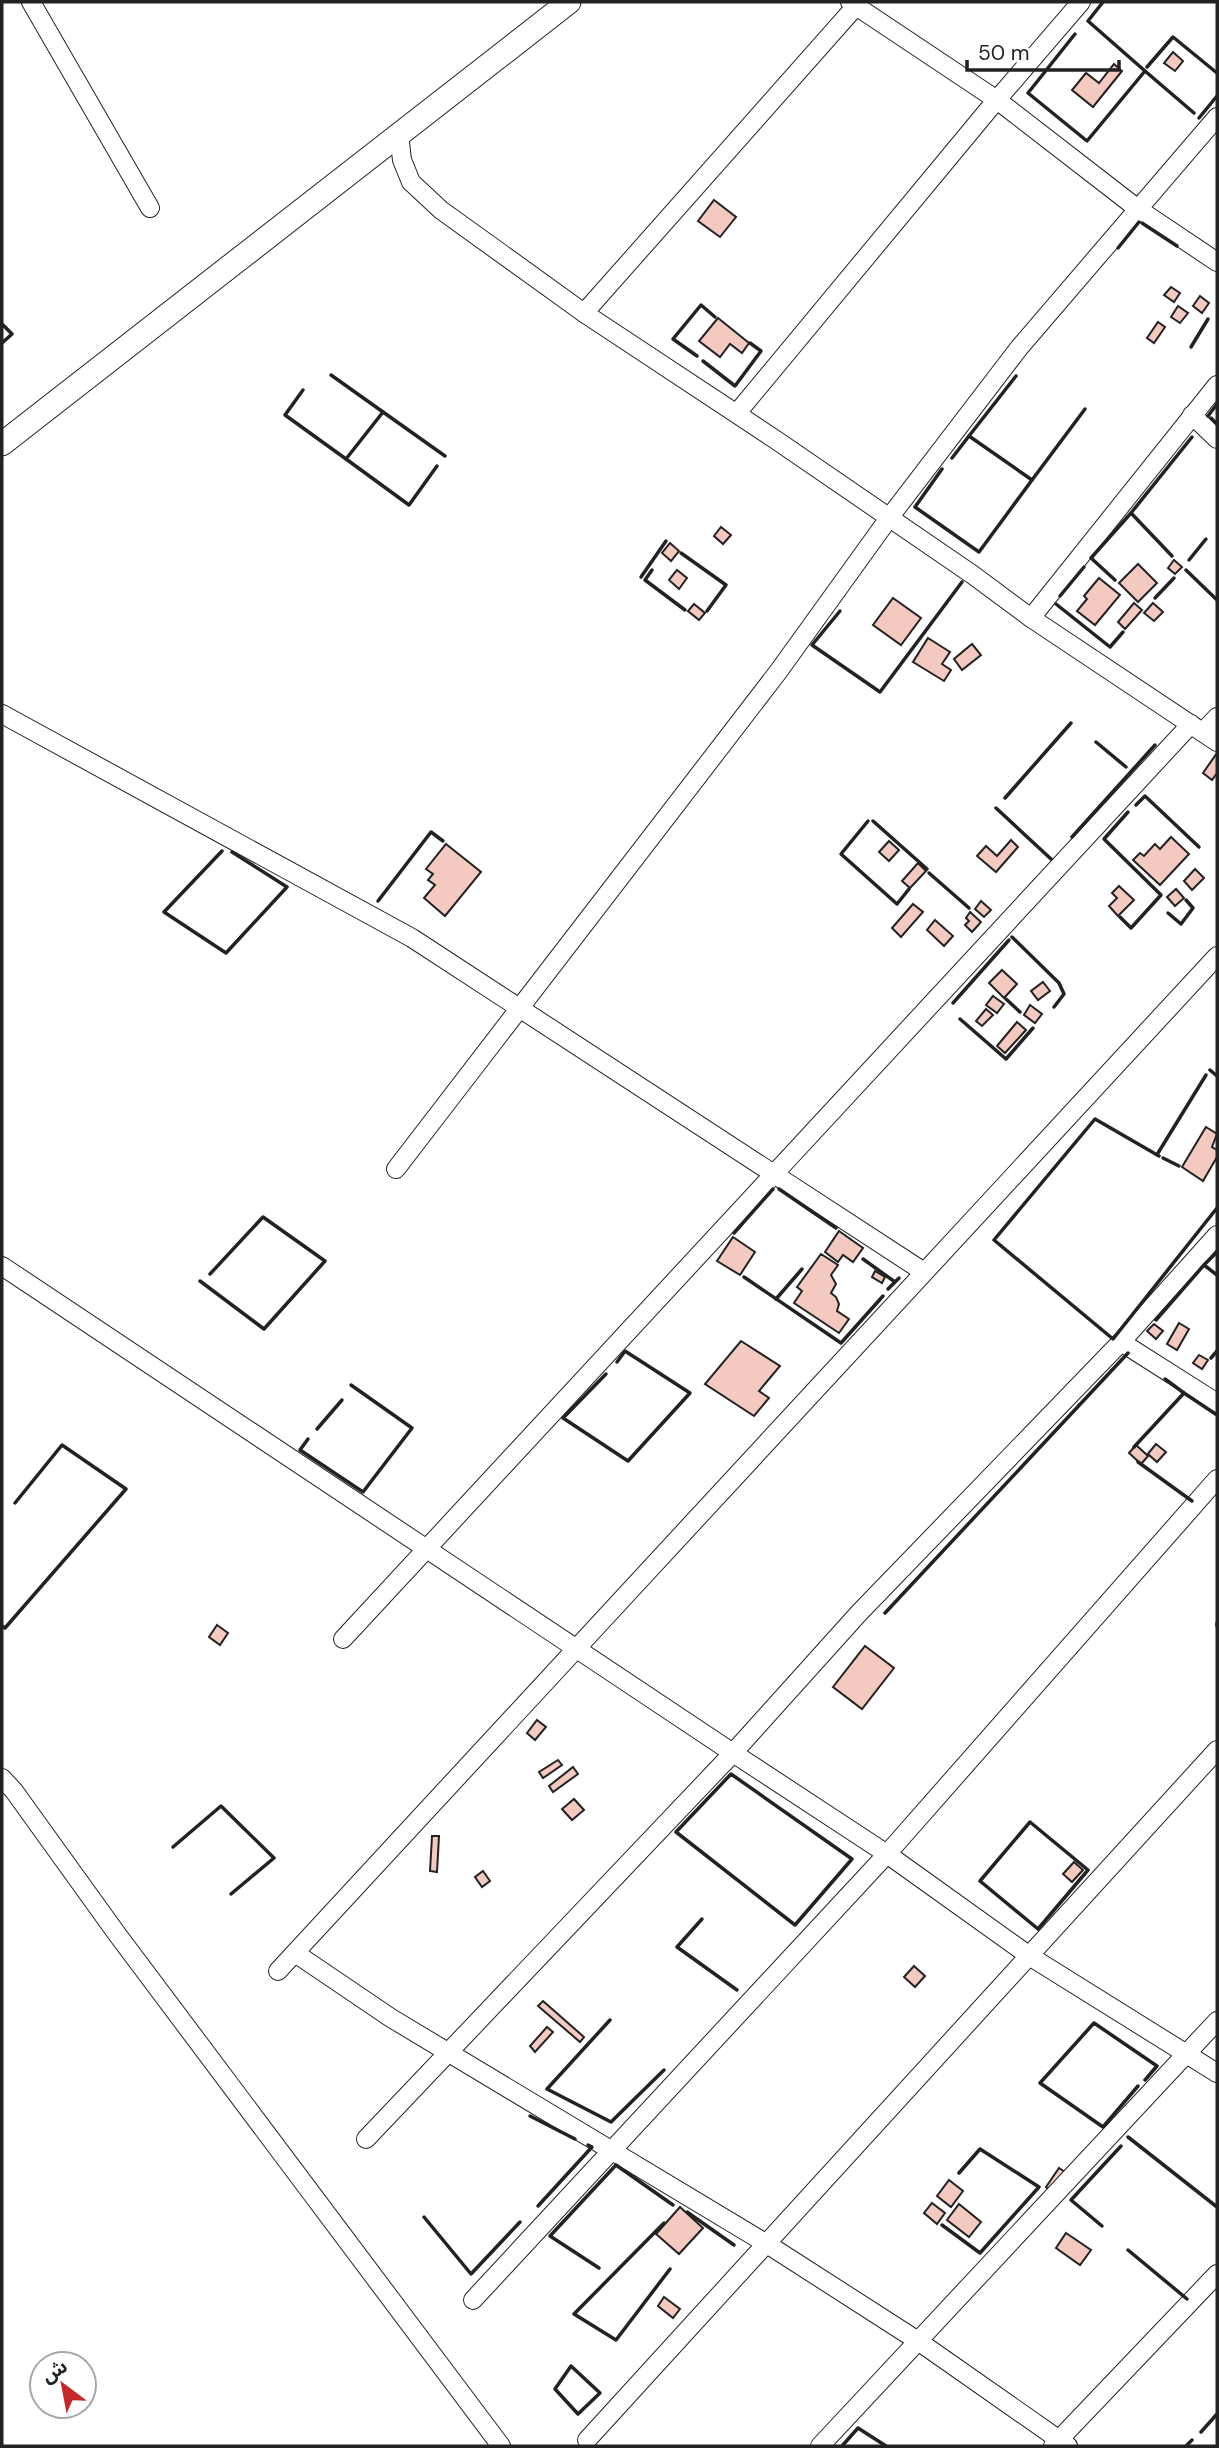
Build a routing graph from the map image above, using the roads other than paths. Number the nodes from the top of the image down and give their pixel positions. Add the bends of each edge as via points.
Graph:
1 (32, 2) edge
2 (569, 2) edge
3 (1081, 2) edge
4 (853, 4) edge
5 (997, 100) junction
6 (1217, 117) edge
7 (399, 134) junction
8 (150, 208) dead end
9 (1138, 209) junction
10 (1217, 262) edge
11 (584, 313) junction
12 (1217, 385) edge
13 (737, 413) junction
14 (1192, 415) junction
15 (1217, 439) edge
16 (2, 444) edge
17 (889, 518) junction
18 (1031, 618) junction
19 (2, 714) edge
20 (1217, 717) edge
21 (1204, 732) edge
22 (1217, 956) edge
23 (520, 1008) junction
24 (396, 1169) dead end
25 (773, 1173) junction
26 (1217, 1235) edge
27 (2, 1266) edge
28 (924, 1272) junction
29 (1121, 1342) junction
30 (1217, 1403) edge
31 (1217, 1479) edge
32 (426, 1549) junction
33 (343, 1639) dead end
34 (576, 1649) junction
35 (1217, 1750) edge
36 (733, 1754) junction
37 (2, 1778) edge
38 (887, 1854) junction
39 (295, 1953) junction
40 (1031, 1957) junction
41 (278, 1971) dead end
42 (1217, 2021) edge
43 (448, 2053) junction
44 (1188, 2053) junction
45 (1217, 2073) edge
46 (366, 2140) dead end
47 (611, 2151) junction
48 (767, 2244) junction
49 (1217, 2274) edge
50 (473, 2300) dead end
51 (918, 2341) junction
52 (587, 2440) dead end
53 (1060, 2444) edge
54 (501, 2446) edge
55 (820, 2446) edge

1 - 8 street
2 - 7 street
3 - 5 street
4 - 5 street
4 - 11 street
5 - 9 street
5 - 13 street
6 - 9 street
7 - 11 street via 406,172 424,196
7 - 16 street
9 - 10 street
9 - 17 street via 1019,348
11 - 13 street
12 - 14 street
13 - 17 street
14 - 15 street
14 - 18 street
17 - 18 street
17 - 23 street via 778,672
18 - 21 street
19 - 23 street via 412,937
20 - 21 street
21 - 25 street
22 - 28 street
23 - 24 street
23 - 25 street
25 - 28 street
25 - 32 street
26 - 29 street
27 - 32 street
28 - 34 street
29 - 30 street
29 - 36 street via 849,1623
31 - 38 street
32 - 33 street
32 - 34 street
34 - 36 street
34 - 39 street
35 - 40 street
36 - 38 street
36 - 43 street
37 - 54 street
38 - 40 street
38 - 47 street
39 - 41 street
39 - 43 street
40 - 44 street
40 - 48 street
42 - 44 street
43 - 46 street
43 - 47 street
44 - 45 street
44 - 51 street
47 - 48 street
47 - 50 street
48 - 51 street
48 - 52 street
49 - 53 street
51 - 53 street
51 - 55 street

